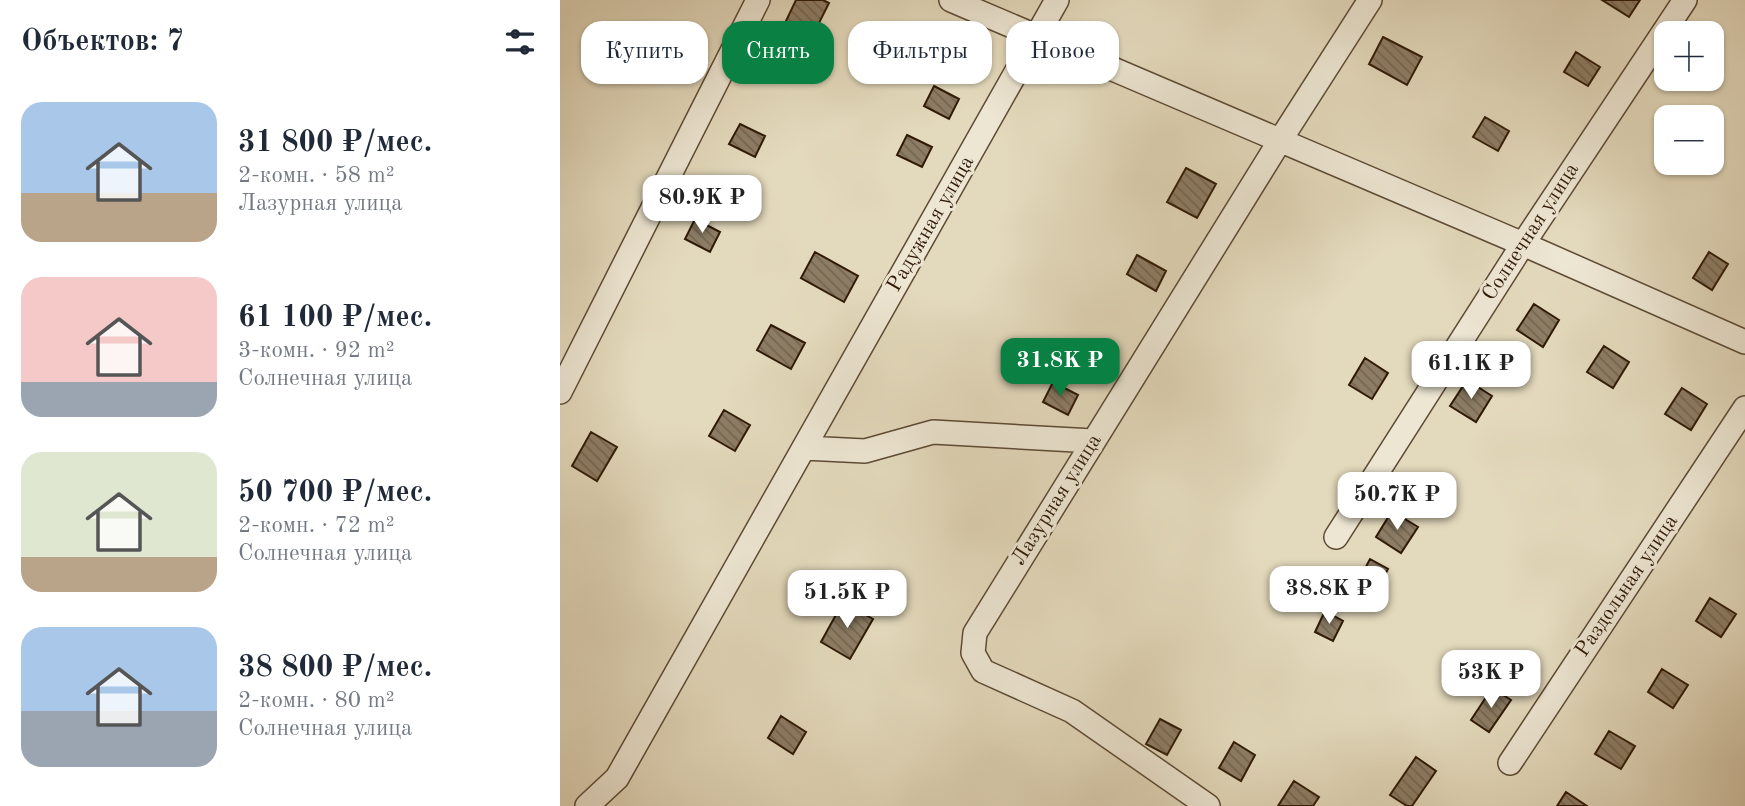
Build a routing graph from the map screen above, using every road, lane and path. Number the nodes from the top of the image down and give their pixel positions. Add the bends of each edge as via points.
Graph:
1 (758, 0) edge
2 (951, 0) edge
3 (1057, 0) edge
4 (1370, 0) edge
5 (1685, 0) edge
6 (1045, 21) edge
7 (1006, 23) edge
8 (1119, 71) edge
9 (1010, 84) edge
10 (1280, 139) junction
11 (1523, 244) junction
12 (1745, 342) edge
13 (560, 392) edge
14 (1745, 408) edge
15 (1093, 441) junction
16 (804, 448) junction
17 (1336, 537) dead end
18 (1510, 763) dead end
19 (587, 806) edge
20 (1208, 806) edge

1 - 13 street
2 - 7 street
3 - 6 street, Радужная улица
4 - 10 street, Лазурная улица
5 - 11 street, Солнечная улица
8 - 10 street
9 - 16 street, Радужная улица
10 - 11 street
10 - 15 street, Лазурная улица
11 - 12 street
11 - 17 street, Солнечная улица
14 - 18 street, Раздольная улица
15 - 16 street via 933,432 865,451
15 - 20 street, Лазурная улица via 975,634 973,653 983,671 1072,711
16 - 19 street, Радужная улица via 617,778

